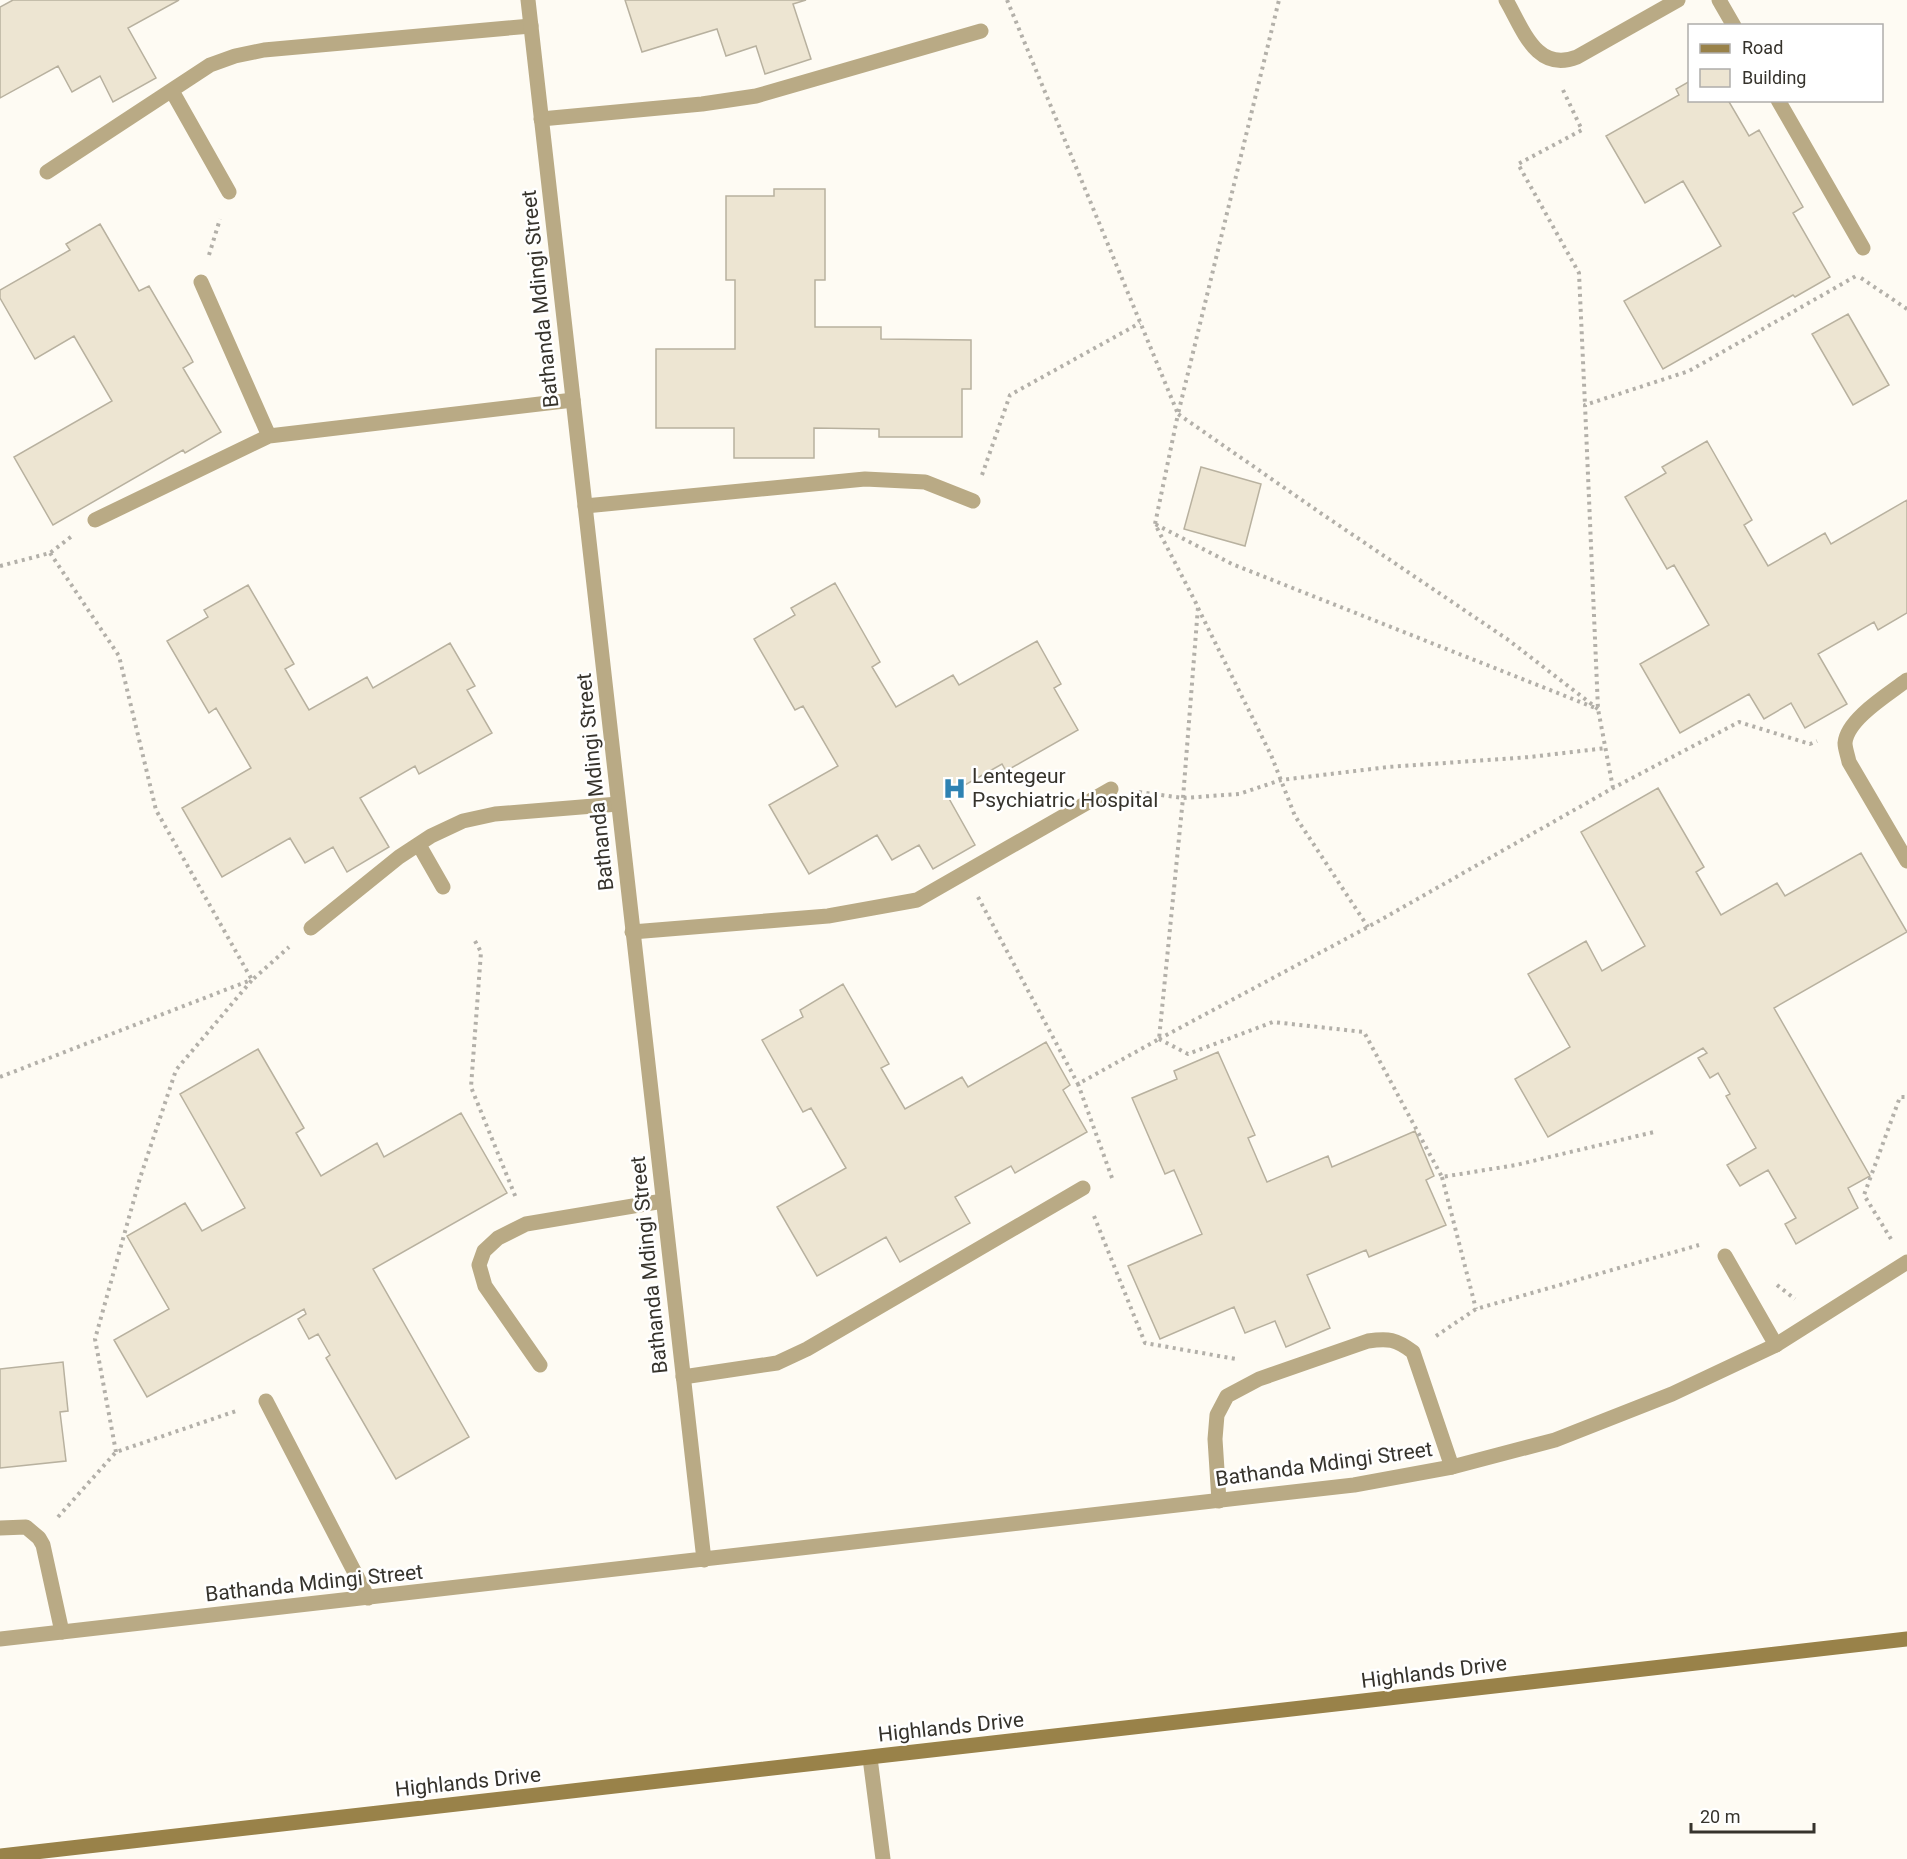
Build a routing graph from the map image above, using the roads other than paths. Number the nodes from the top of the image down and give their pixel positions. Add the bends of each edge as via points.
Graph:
1 (528, 0) edge
2 (1506, 0) edge
3 (1678, 0) edge
4 (1719, 0) edge
5 (1733, 24) edge
6 (531, 26) junction
7 (981, 31) dead end
8 (172, 91) junction
9 (1779, 102) edge
10 (541, 119) junction
11 (47, 172) dead end
12 (229, 192) road end
13 (1863, 248) road end
14 (201, 282) road end
15 (573, 400) junction
16 (269, 436) junction
17 (973, 501) road end
18 (585, 506) junction
19 (94, 520) road end
20 (1907, 680) edge
21 (1111, 789) road end
22 (618, 804) junction
23 (419, 845) junction
24 (1907, 861) edge
25 (443, 887) dead end
26 (311, 928) road end
27 (633, 932) junction
28 (1083, 1188) road end
29 (663, 1202) junction
30 (1725, 1256) dead end
31 (1907, 1262) edge
32 (1776, 1345) junction
33 (540, 1365) dead end
34 (683, 1377) junction
35 (266, 1401) road end
36 (1452, 1467) junction
37 (1219, 1501) junction
38 (0, 1528) edge
39 (704, 1560) junction
40 (368, 1598) junction
41 (62, 1632) junction
42 (0, 1639) edge
43 (1907, 1639) edge
44 (870, 1758) junction
45 (0, 1856) edge
46 (883, 1859) edge

1 - 6 street, Bathanda Mdingi Street
2 - 3 street via 1539,54 1558,61 1577,57
4 - 5 street
6 - 8 street via 264,50 210,65
6 - 10 street, Bathanda Mdingi Street
7 - 10 street via 756,96
8 - 11 street
8 - 12 street
9 - 13 street
10 - 15 street, Bathanda Mdingi Street
14 - 16 street
15 - 16 street
15 - 18 street, Bathanda Mdingi Street
16 - 19 street
17 - 18 street via 925,482 865,479
18 - 22 street, Bathanda Mdingi Street
20 - 24 street via 1849,729 1845,744 1849,762
21 - 27 street via 916,900 828,916
22 - 23 street via 495,814 463,821
22 - 27 street, Bathanda Mdingi Street
23 - 25 street
23 - 26 street
27 - 29 street, Bathanda Mdingi Street
28 - 34 street via 807,1349 777,1363
29 - 33 street via 526,1224 498,1238 484,1251 479,1265 485,1286
29 - 34 street, Bathanda Mdingi Street
30 - 32 street
31 - 32 street, Bathanda Mdingi Street
32 - 36 street, Bathanda Mdingi Street via 1672,1394 1555,1440
34 - 39 street, Bathanda Mdingi Street
35 - 40 street
36 - 37 street, Bathanda Mdingi Street via 1354,1485
36 - 37 street via 1413,1352 1401,1343 1385,1339 1368,1341 1259,1379 1227,1396 1216,1415
37 - 39 street, Bathanda Mdingi Street
38 - 41 street via 26,1527 39,1538
39 - 40 street, Bathanda Mdingi Street
40 - 41 street, Bathanda Mdingi Street
41 - 42 street, Bathanda Mdingi Street
43 - 44 main road, Highlands Drive
44 - 45 main road, Highlands Drive
44 - 46 street

